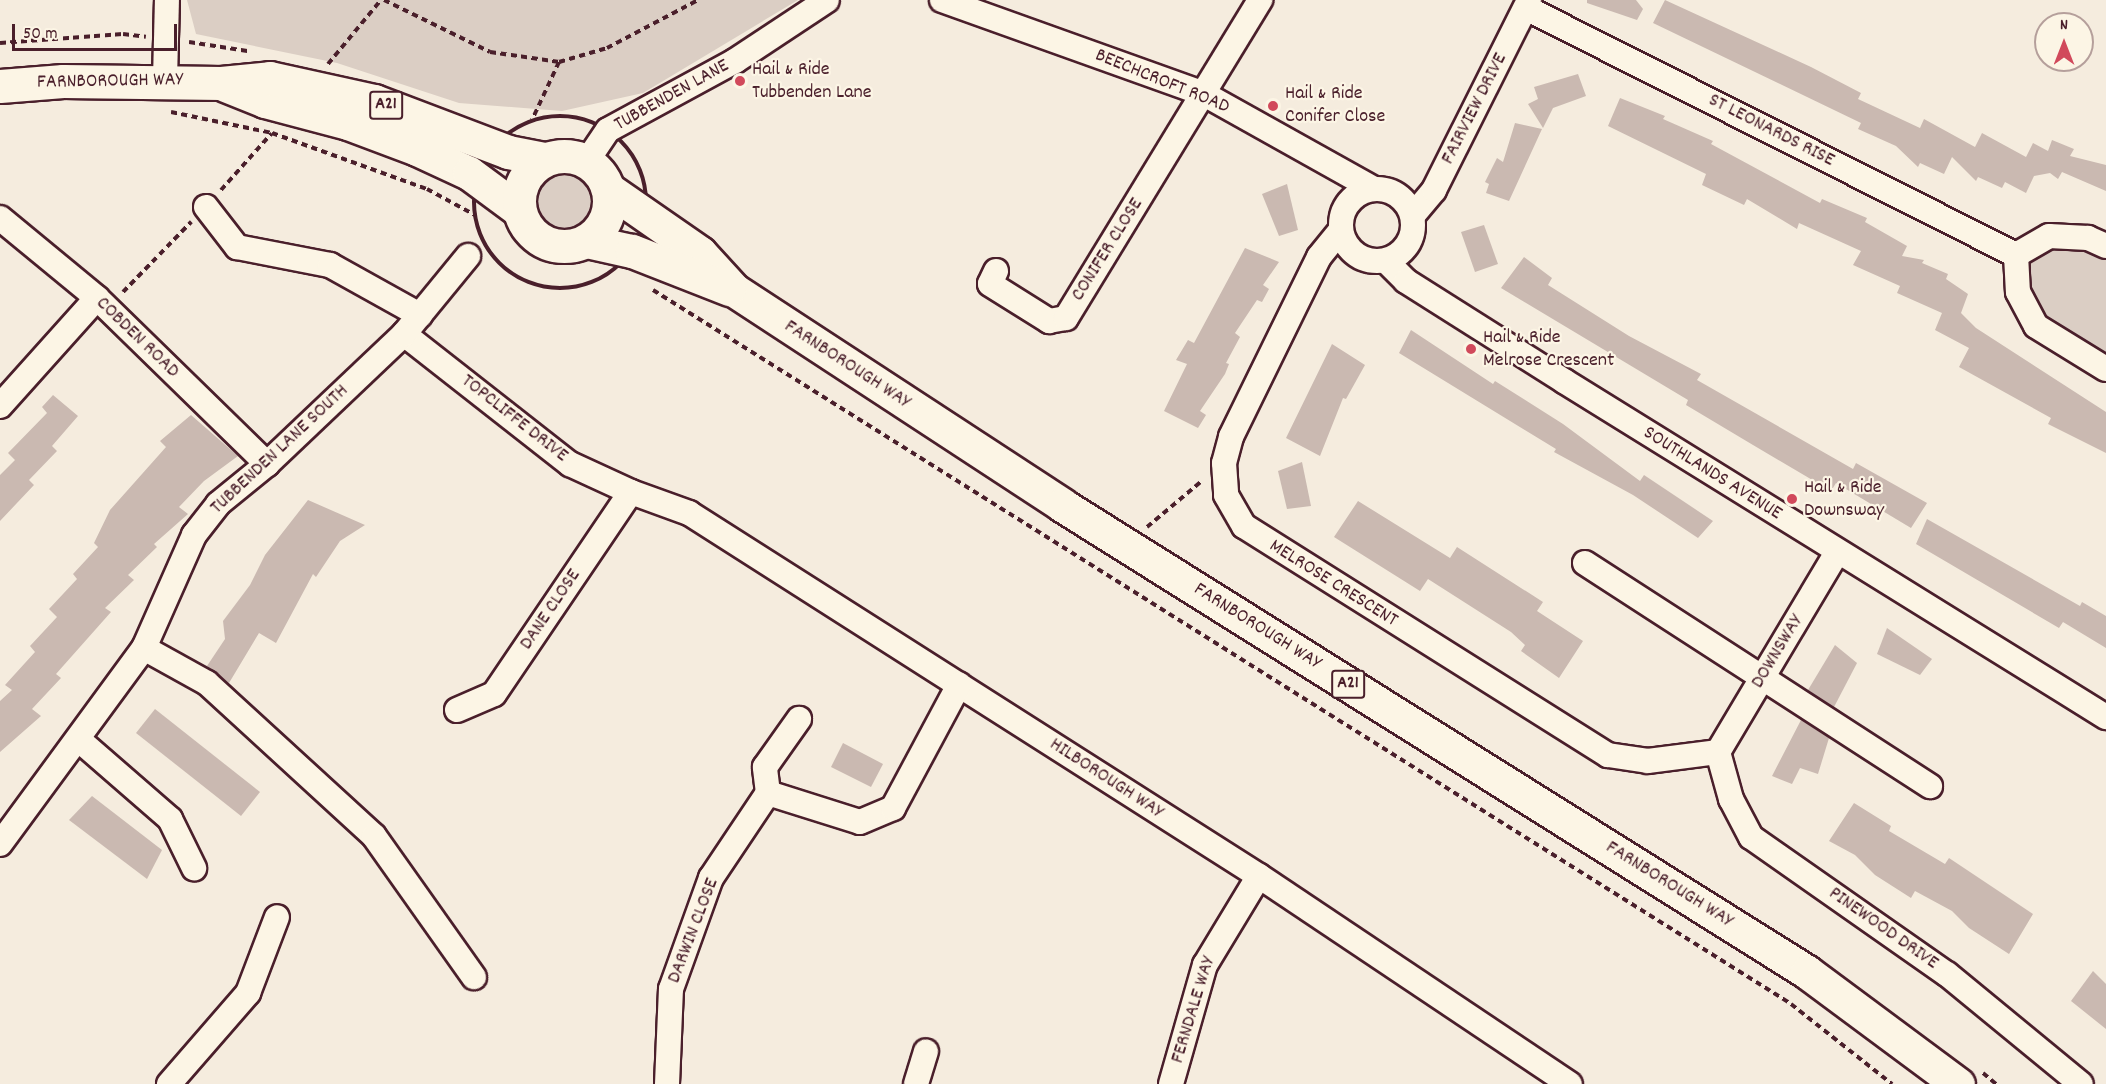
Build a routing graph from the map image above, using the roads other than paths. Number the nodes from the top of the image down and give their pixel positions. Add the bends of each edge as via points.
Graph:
1 (167, 0) edge
2 (827, 0) edge
3 (942, 0) edge
4 (1260, 0) edge
5 (1527, 4) edge
6 (220, 83) junction
7 (0, 86) edge
8 (1204, 94) junction
9 (164, 95) junction
10 (545, 159) junction
11 (586, 161) junction
12 (1372, 188) junction
13 (608, 189) junction
14 (206, 207) road end
15 (519, 210) junction
16 (1414, 214) junction
17 (0, 218) edge
18 (1340, 231) junction
19 (586, 241) junction
20 (2106, 246) edge
21 (2016, 255) junction
22 (468, 256) dead end
23 (1386, 261) junction
24 (996, 271) dead end
25 (734, 290) junction
26 (102, 303) junction
27 (420, 315) junction
28 (404, 334) junction
29 (2106, 369) edge
30 (0, 406) edge
31 (267, 464) junction
32 (631, 492) junction
33 (1837, 552) junction
34 (1585, 563) dead end
35 (144, 648) junction
36 (1763, 676) junction
37 (959, 685) junction
38 (457, 710) dead end
39 (2106, 717) edge
40 (799, 719) dead end
41 (78, 739) junction
42 (1718, 752) junction
43 (1930, 786) dead end
44 (768, 793) junction
45 (0, 844) edge
46 (194, 868) dead end
47 (1259, 876) junction
48 (277, 917) dead end
49 (474, 977) dead end
50 (926, 1052) dead end
51 (169, 1084) edge
52 (667, 1084) edge
53 (916, 1084) edge
54 (1171, 1084) edge
55 (1570, 1084) edge
56 (1958, 1084) edge
57 (2081, 1084) edge

1 - 9 street
2 - 11 street, TUBBENDEN LANE via 735,61 608,130
3 - 8 street, BEECHCROFT ROAD
4 - 8 street
5 - 16 street, FAIRVIEW DRIVE via 1434,190
5 - 21 street, ST LEONARDS RISE
6 - 9 highway, FARNBOROUGH WAY / A21
6 - 10 highway, FARNBOROUGH WAY / A21 via 270,78 339,92 506,137
6 - 15 highway, FARNBOROUGH WAY / A21 via 265,101 382,135 478,178
7 - 9 highway, FARNBOROUGH WAY / A21
8 - 12 street, BEECHCROFT ROAD
8 - 24 street, CONIFER CLOSE via 1066,318 1049,321 990,284
10 - 11 highway via 560,155
10 - 15 highway via 523,181
11 - 13 highway via 601,174
12 - 16 street via 1395,194
12 - 18 street via 1355,195 1343,210
13 - 19 highway via 606,220
13 - 25 highway, FARNBOROUGH WAY / A21 via 646,206 700,253
14 - 27 street via 237,247 330,265
15 - 19 highway via 533,235 545,242 573,246
16 - 23 street via 1413,234 1403,252
17 - 26 street, COBDEN ROAD
18 - 23 street via 1349,248 1366,259
18 - 42 street, MELROSE CRESCENT via 1319,257 1231,437 1224,463 1226,495 1244,526 1608,755 1648,761
19 - 25 highway, FARNBOROUGH WAY / A21 via 625,264
20 - 21 street via 2088,238 2049,236
21 - 29 street via 2018,292 2036,326
22 - 27 street, TUBBENDEN LANE SOUTH
23 - 33 street, SOUTHLANDS AVENUE via 1406,281
25 - 56 highway, FARNBOROUGH WAY / A21 via 1062,505 1798,966
26 - 30 street
26 - 31 street, COBDEN ROAD
27 - 28 street, TUBBENDEN LANE SOUTH
28 - 31 street, TUBBENDEN LANE SOUTH
28 - 32 street, TOPCLIFFE DRIVE via 570,464
31 - 35 street, TUBBENDEN LANE SOUTH via 218,504 194,535
32 - 37 street, HILBOROUGH WAY via 689,513
32 - 38 street, DANE CLOSE via 494,694
33 - 36 street, DOWNSWAY
33 - 39 street, SOUTHLANDS AVENUE
34 - 36 street
35 - 41 street, TUBBENDEN LANE SOUTH
35 - 49 street via 207,683 374,836
36 - 42 street, DOWNSWAY
36 - 43 street
37 - 44 street via 893,808 860,822
37 - 47 street, HILBOROUGH WAY
40 - 44 street via 765,767
41 - 45 street, TUBBENDEN LANE SOUTH
41 - 46 street via 170,819
42 - 57 street, PINEWOOD DRIVE via 1731,799 1751,837 1947,974
44 - 52 street, DARWIN CLOSE via 711,878 671,989
47 - 54 street, FERNDALE WAY via 1205,965
47 - 55 street, HILBOROUGH WAY
48 - 51 street via 248,993
50 - 53 street

